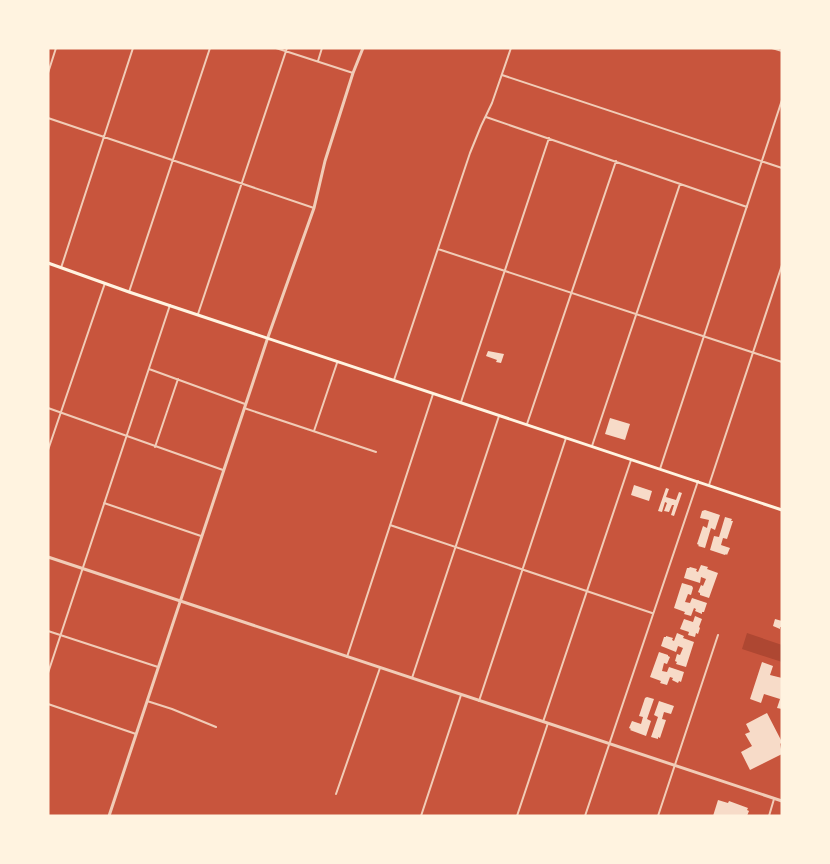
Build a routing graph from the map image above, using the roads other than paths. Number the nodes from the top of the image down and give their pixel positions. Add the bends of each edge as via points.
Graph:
1 (56, 48) edge
2 (133, 48) edge
3 (210, 48) edge
4 (276, 48) edge
5 (322, 48) edge
6 (363, 48) edge
7 (511, 48) edge
8 (772, 48) edge
9 (286, 49) edge
10 (782, 51) edge
11 (318, 61) junction
12 (48, 73) edge
13 (353, 73) junction
14 (502, 75) junction
15 (782, 100) edge
16 (486, 117) junction
17 (48, 118) edge
18 (104, 137) junction
19 (549, 138) junction
20 (173, 160) junction
21 (616, 161) junction
22 (762, 162) junction
23 (782, 168) edge
24 (242, 184) junction
25 (680, 184) junction
26 (747, 207) junction
27 (314, 208) junction
28 (438, 249) junction
29 (48, 263) edge
30 (782, 265) edge
31 (61, 268) junction
32 (505, 271) junction
33 (105, 282) junction
34 (129, 292) junction
35 (571, 292) junction
36 (170, 305) junction
37 (198, 314) junction
38 (637, 314) junction
39 (704, 336) junction
40 (268, 338) junction
41 (753, 352) junction
42 (338, 361) junction
43 (782, 362) edge
44 (149, 369) junction
45 (178, 379) junction
46 (394, 380) junction
47 (433, 393) junction
48 (461, 402) junction
49 (245, 406) junction
50 (48, 408) edge
51 (61, 412) junction
52 (500, 415) junction
53 (527, 424) junction
54 (314, 431) junction
55 (126, 436) junction
56 (566, 437) junction
57 (592, 446) junction
58 (155, 447) junction
59 (48, 450) edge
60 (376, 452) dead end
61 (632, 459) junction
62 (660, 469) junction
63 (224, 470) junction
64 (698, 481) junction
65 (709, 485) junction
66 (104, 504) junction
67 (782, 510) edge
68 (390, 525) junction
69 (202, 536) junction
70 (456, 547) junction
71 (48, 557) edge
72 (82, 569) junction
73 (522, 569) junction
74 (587, 591) junction
75 (180, 602) junction
76 (653, 613) junction
77 (48, 631) edge
78 (60, 635) junction
79 (718, 635) dead end
80 (347, 657) junction
81 (158, 666) junction
82 (381, 668) junction
83 (48, 673) edge
84 (412, 678) junction
85 (461, 695) junction
86 (147, 700) junction
87 (479, 701) junction
88 (48, 704) edge
89 (545, 723) junction
90 (216, 726) dead end
91 (136, 734) junction
92 (609, 744) junction
93 (675, 765) junction
94 (336, 794) dead end
95 (775, 798) junction
96 (782, 801) edge
97 (108, 816) edge
98 (421, 816) edge
99 (517, 816) edge
100 (585, 816) edge
101 (658, 816) edge
102 (768, 816) edge

1 - 12 street
2 - 18 street
3 - 20 street
4 - 9 street
5 - 11 street
6 - 13 street
7 - 14 street
8 - 10 street
9 - 11 street
9 - 24 street
11 - 13 street
13 - 27 street
14 - 16 street
14 - 22 street
15 - 22 street
16 - 19 street
16 - 28 street
17 - 18 street
18 - 20 street
18 - 31 street
19 - 21 street
19 - 32 street
20 - 24 street
20 - 34 street
21 - 25 street
21 - 35 street
22 - 23 street
22 - 26 street
24 - 27 street
24 - 37 street
25 - 26 street
25 - 38 street
26 - 39 street
27 - 40 street
28 - 32 street
28 - 46 street
29 - 31 main road
30 - 41 street
31 - 33 main road
32 - 35 street
32 - 48 street
33 - 34 main road
33 - 51 street
34 - 36 main road
35 - 38 street
35 - 53 street
36 - 37 main road
36 - 44 street
37 - 40 main road
38 - 39 street
38 - 57 street
39 - 41 street
39 - 62 street
40 - 42 main road
40 - 49 street
41 - 43 street
41 - 65 street
42 - 46 main road
42 - 54 street
44 - 45 street
44 - 55 street
45 - 49 street
45 - 58 street
46 - 47 main road
47 - 48 main road
47 - 68 street
48 - 52 main road
49 - 54 street
49 - 63 street
50 - 51 street
51 - 55 street
51 - 59 street
52 - 53 main road
52 - 70 street
53 - 56 main road
54 - 60 street
55 - 58 street
55 - 66 street
56 - 57 main road
56 - 73 street
57 - 61 main road
58 - 63 street
61 - 62 main road
61 - 74 street
62 - 64 main road
63 - 69 street
64 - 65 main road
64 - 76 street
65 - 67 main road
66 - 69 street
66 - 72 street
68 - 70 street
68 - 80 street
69 - 75 street
70 - 73 street
70 - 84 street
71 - 72 street
72 - 75 street
72 - 78 street
73 - 74 street
73 - 87 street
74 - 76 street
74 - 89 street
75 - 80 street
75 - 81 street
76 - 92 street
77 - 78 street
78 - 81 street
78 - 83 street
79 - 93 street
80 - 82 street
81 - 86 street
82 - 84 street
82 - 94 street
84 - 85 street
85 - 87 street
85 - 98 street
86 - 90 street
86 - 91 street
87 - 89 street
88 - 91 street
89 - 92 street
89 - 99 street
91 - 97 street
92 - 93 street
92 - 100 street
93 - 95 street
93 - 101 street
95 - 96 street
95 - 102 street

